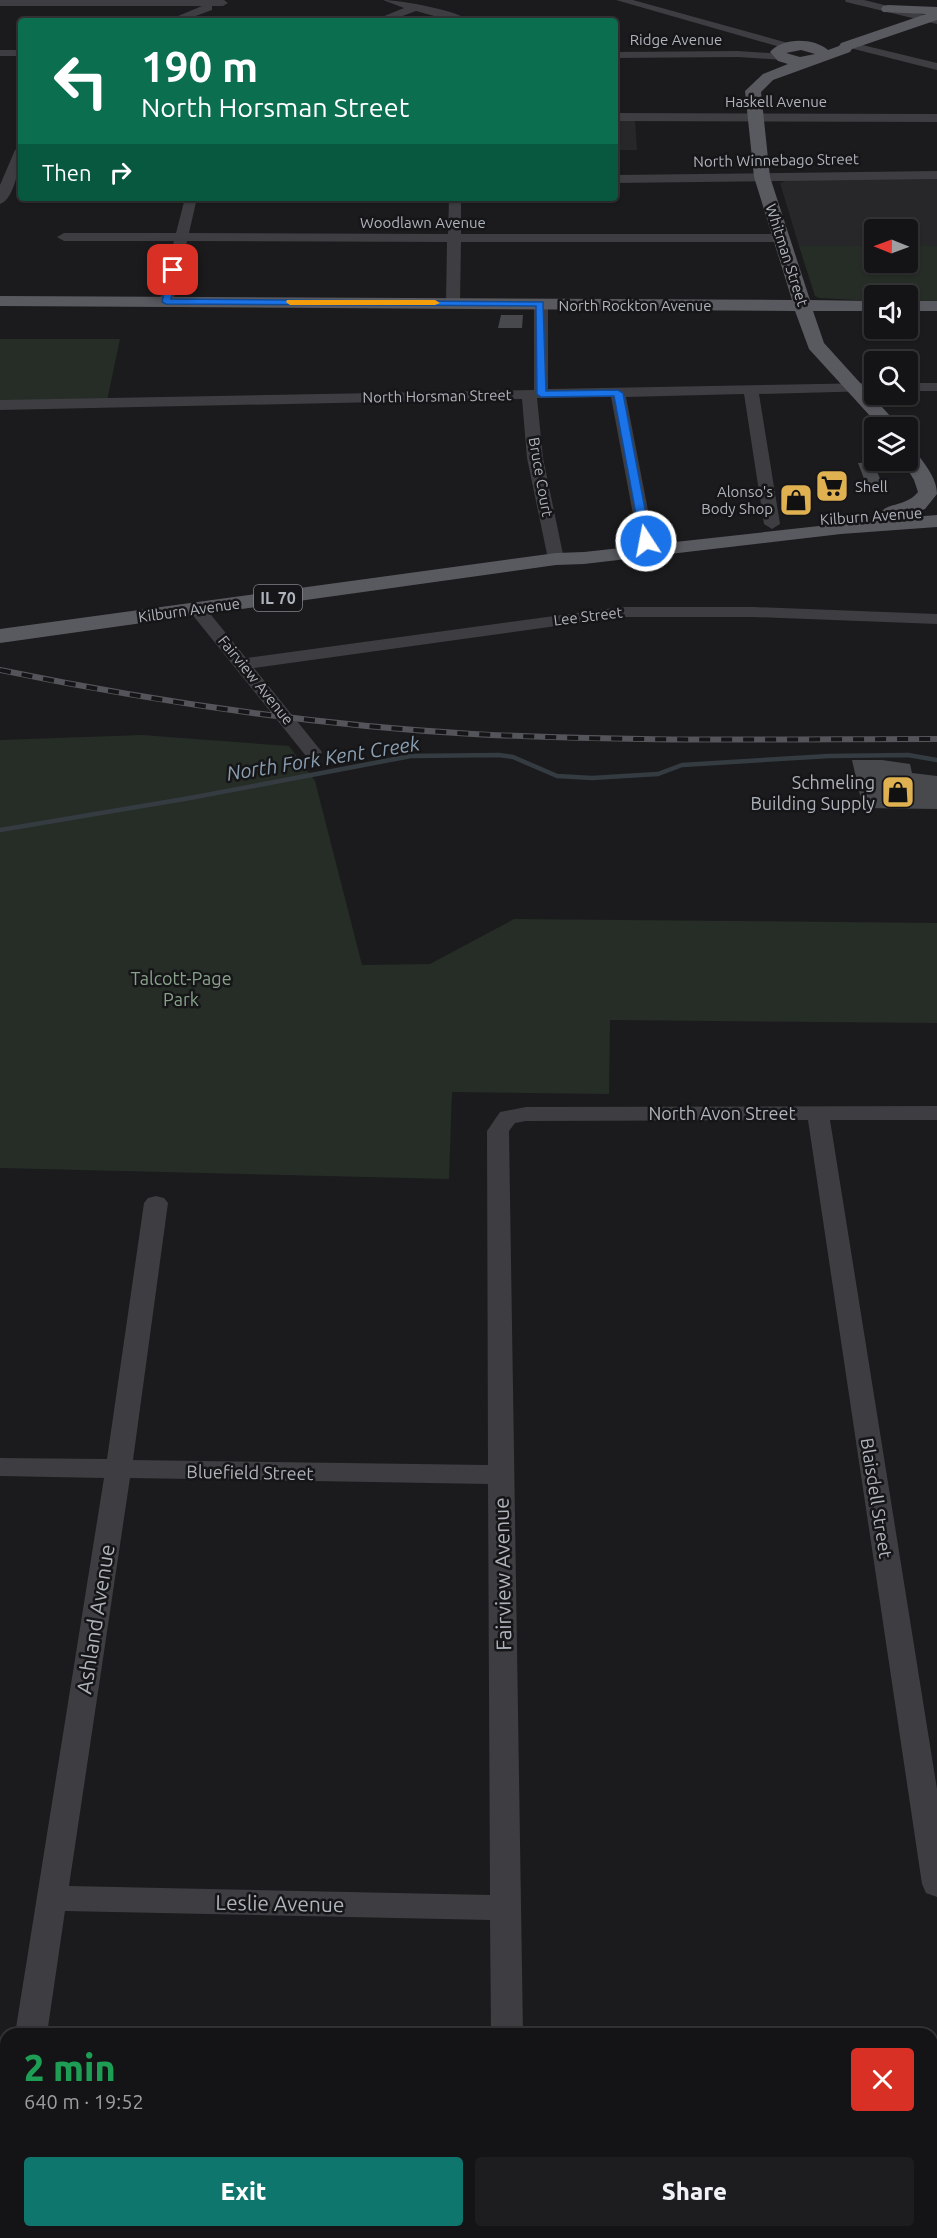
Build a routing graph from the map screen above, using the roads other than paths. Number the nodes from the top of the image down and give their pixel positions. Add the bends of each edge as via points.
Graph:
1 (388, 0) edge
2 (438, 0) edge
3 (621, 0) edge
4 (850, 0) edge
5 (228, 1) edge
6 (0, 3) edge
7 (416, 8) junction
8 (888, 9) joint
9 (935, 16) edge
10 (180, 18) edge
11 (387, 18) edge
12 (453, 18) edge
13 (848, 46) junction
14 (0, 53) edge
15 (18, 53) edge
16 (814, 54) junction
17 (618, 55) edge
18 (784, 56) junction
19 (937, 67) edge
20 (618, 117) edge
21 (754, 117) junction
22 (937, 118) edge
23 (18, 158) edge
24 (937, 175) edge
25 (762, 177) junction
26 (618, 179) edge
27 (10, 180) edge
28 (0, 200) edge
29 (190, 201) edge
30 (455, 201) edge
31 (64, 237) dead end
32 (182, 237) junction
33 (781, 238) junction
34 (455, 239) junction
35 (794, 276) junction
36 (0, 301) edge
37 (166, 302) junction
38 (453, 303) junction
39 (540, 304) junction
40 (728, 305) junction
41 (803, 306) junction
42 (864, 306) edge
43 (918, 306) edge
44 (937, 306) edge
45 (855, 387) junction
46 (864, 387) edge
47 (918, 387) edge
48 (937, 387) edge
49 (751, 390) junction
50 (618, 393) junction
51 (535, 394) junction
52 (0, 405) edge
53 (882, 417) edge
54 (918, 455) edge
55 (918, 470) edge
56 (935, 475) edge
57 (937, 511) edge
58 (890, 519) junction
59 (937, 521) edge
60 (772, 524) junction
61 (937, 532) edge
62 (646, 541) junction
63 (556, 559) junction
64 (197, 609) junction
65 (937, 619) edge
66 (0, 636) edge
67 (242, 663) junction
68 (313, 752) dead end
69 (818, 1113) junction
70 (937, 1113) edge
71 (508, 1117) joint
72 (156, 1203) dead end
73 (0, 1467) edge
74 (118, 1471) junction
75 (500, 1475) junction
76 (937, 1884) edge
77 (54, 1898) junction
78 (507, 1908) junction
79 (32, 2028) edge
80 (507, 2028) edge

1 - 7 street
2 - 7 street
3 - 18 street
4 - 8 street
5 - 6 street
5 - 10 street
7 - 11 street
7 - 12 street
8 - 9 main road
9 - 13 main road, Whitman Street
13 - 16 main road, Whitman Street via 845,50
13 - 19 street
14 - 15 street
16 - 18 main road, Whitman Street
16 - 18 main road
17 - 18 street, Ridge Avenue
18 - 21 main road, Whitman Street via 756,87 752,99
20 - 21 street, Haskell Avenue
21 - 22 street, Haskell Avenue
21 - 25 main road, Whitman Street
23 - 27 street
24 - 25 street, North Winnebago Street
25 - 26 street, North Winnebago Street
25 - 33 main road, Whitman Street
27 - 28 street
29 - 32 street
30 - 34 street
31 - 32 street, Woodlawn Avenue
32 - 34 street, Woodlawn Avenue
32 - 37 street
33 - 34 street, Woodlawn Avenue
33 - 35 main road, Whitman Street
34 - 38 street
35 - 40 main road via 787,287 770,299
35 - 41 main road, Whitman Street
36 - 37 main road, North Rockton Avenue
37 - 38 main road, North Rockton Avenue
38 - 39 main road, North Rockton Avenue
39 - 40 main road, North Rockton Avenue
39 - 51 street, Bruce Court
40 - 41 main road, North Rockton Avenue
41 - 42 main road, North Rockton Avenue
41 - 45 main road, Whitman Street via 815,345
43 - 44 main road
45 - 46 street, North Horsman Street
45 - 49 street, North Horsman Street
45 - 53 main road, Whitman Street
47 - 48 street
49 - 50 street, North Horsman Street
49 - 60 street
50 - 51 street, North Horsman Street
50 - 62 street
51 - 52 street, North Horsman Street
51 - 63 street, Bruce Court via 535,458
54 - 56 main road
55 - 58 main road via 928,492 918,505
57 - 58 main road, Kilburn Avenue / IL 70
58 - 59 main road, Kilburn Avenue / IL 70
58 - 60 main road, Kilburn Avenue / IL 70
58 - 61 main road
58 - 63 main road, Kilburn Avenue / IL 70 via 841,528
60 - 62 main road, Kilburn Avenue / IL 70
62 - 63 main road, Kilburn Avenue / IL 70
63 - 64 main road, Kilburn Avenue / IL 70
64 - 66 main road, Kilburn Avenue / IL 70
64 - 67 street, Fairview Avenue
65 - 67 street, Lee Street via 628,611
67 - 68 street, Fairview Avenue
69 - 70 street, North Avon Street
69 - 71 street, North Avon Street
69 - 76 street, Blaisdell Street
71 - 75 street, Fairview Avenue via 498,1131
72 - 74 street, Ashland Avenue
73 - 74 street, Bluefield Street
74 - 75 street, Bluefield Street
74 - 77 street, Ashland Avenue
75 - 78 street, Fairview Avenue
77 - 78 street, Leslie Avenue
77 - 79 street, Ashland Avenue
78 - 80 street, Fairview Avenue

